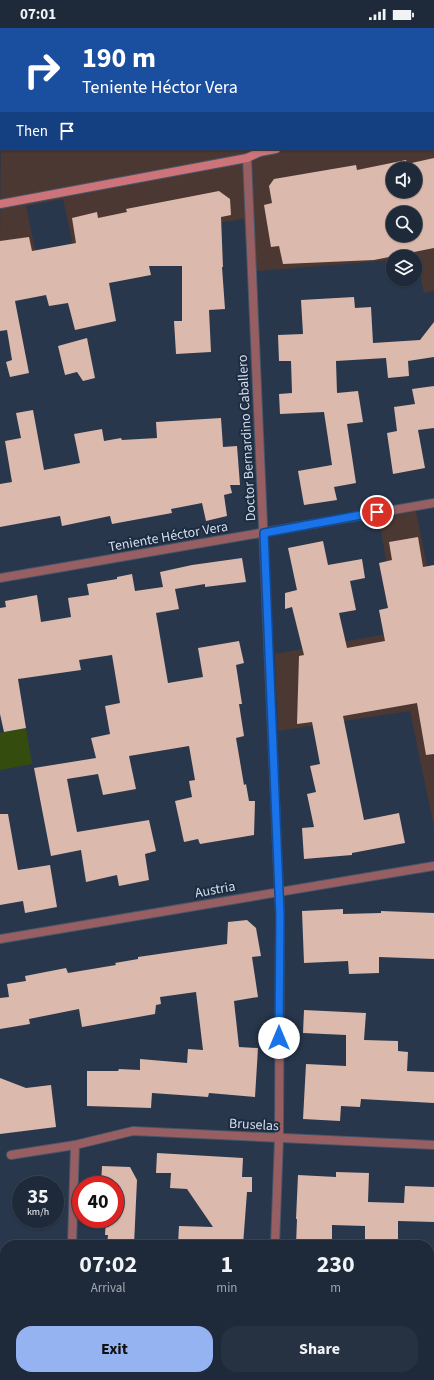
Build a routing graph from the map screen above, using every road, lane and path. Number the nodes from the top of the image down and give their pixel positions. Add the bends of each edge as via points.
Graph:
1 (260, 150) edge
2 (247, 158) junction
3 (0, 204) edge
4 (434, 503) edge
5 (264, 533) junction
6 (0, 578) edge
7 (434, 866) edge
8 (279, 892) junction
9 (0, 939) edge
10 (279, 1138) junction
11 (75, 1145) junction
12 (434, 1145) edge
13 (11, 1155) dead end
14 (72, 1240) edge
15 (275, 1240) edge

1 - 2 main road
2 - 3 main road
2 - 5 street, Doctor Bernardino Caballero
4 - 5 street, Teniente Héctor Vera
5 - 6 street, Teniente Héctor Vera
5 - 8 street, Doctor Bernardino Caballero
7 - 8 street, Austria
8 - 9 street, Austria
8 - 10 street, Doctor Bernardino Caballero
10 - 11 street, Bruselas via 133,1131
10 - 12 street, Bruselas
10 - 15 street, Doctor Bernardino Caballero
11 - 13 street, Bruselas
11 - 14 street

